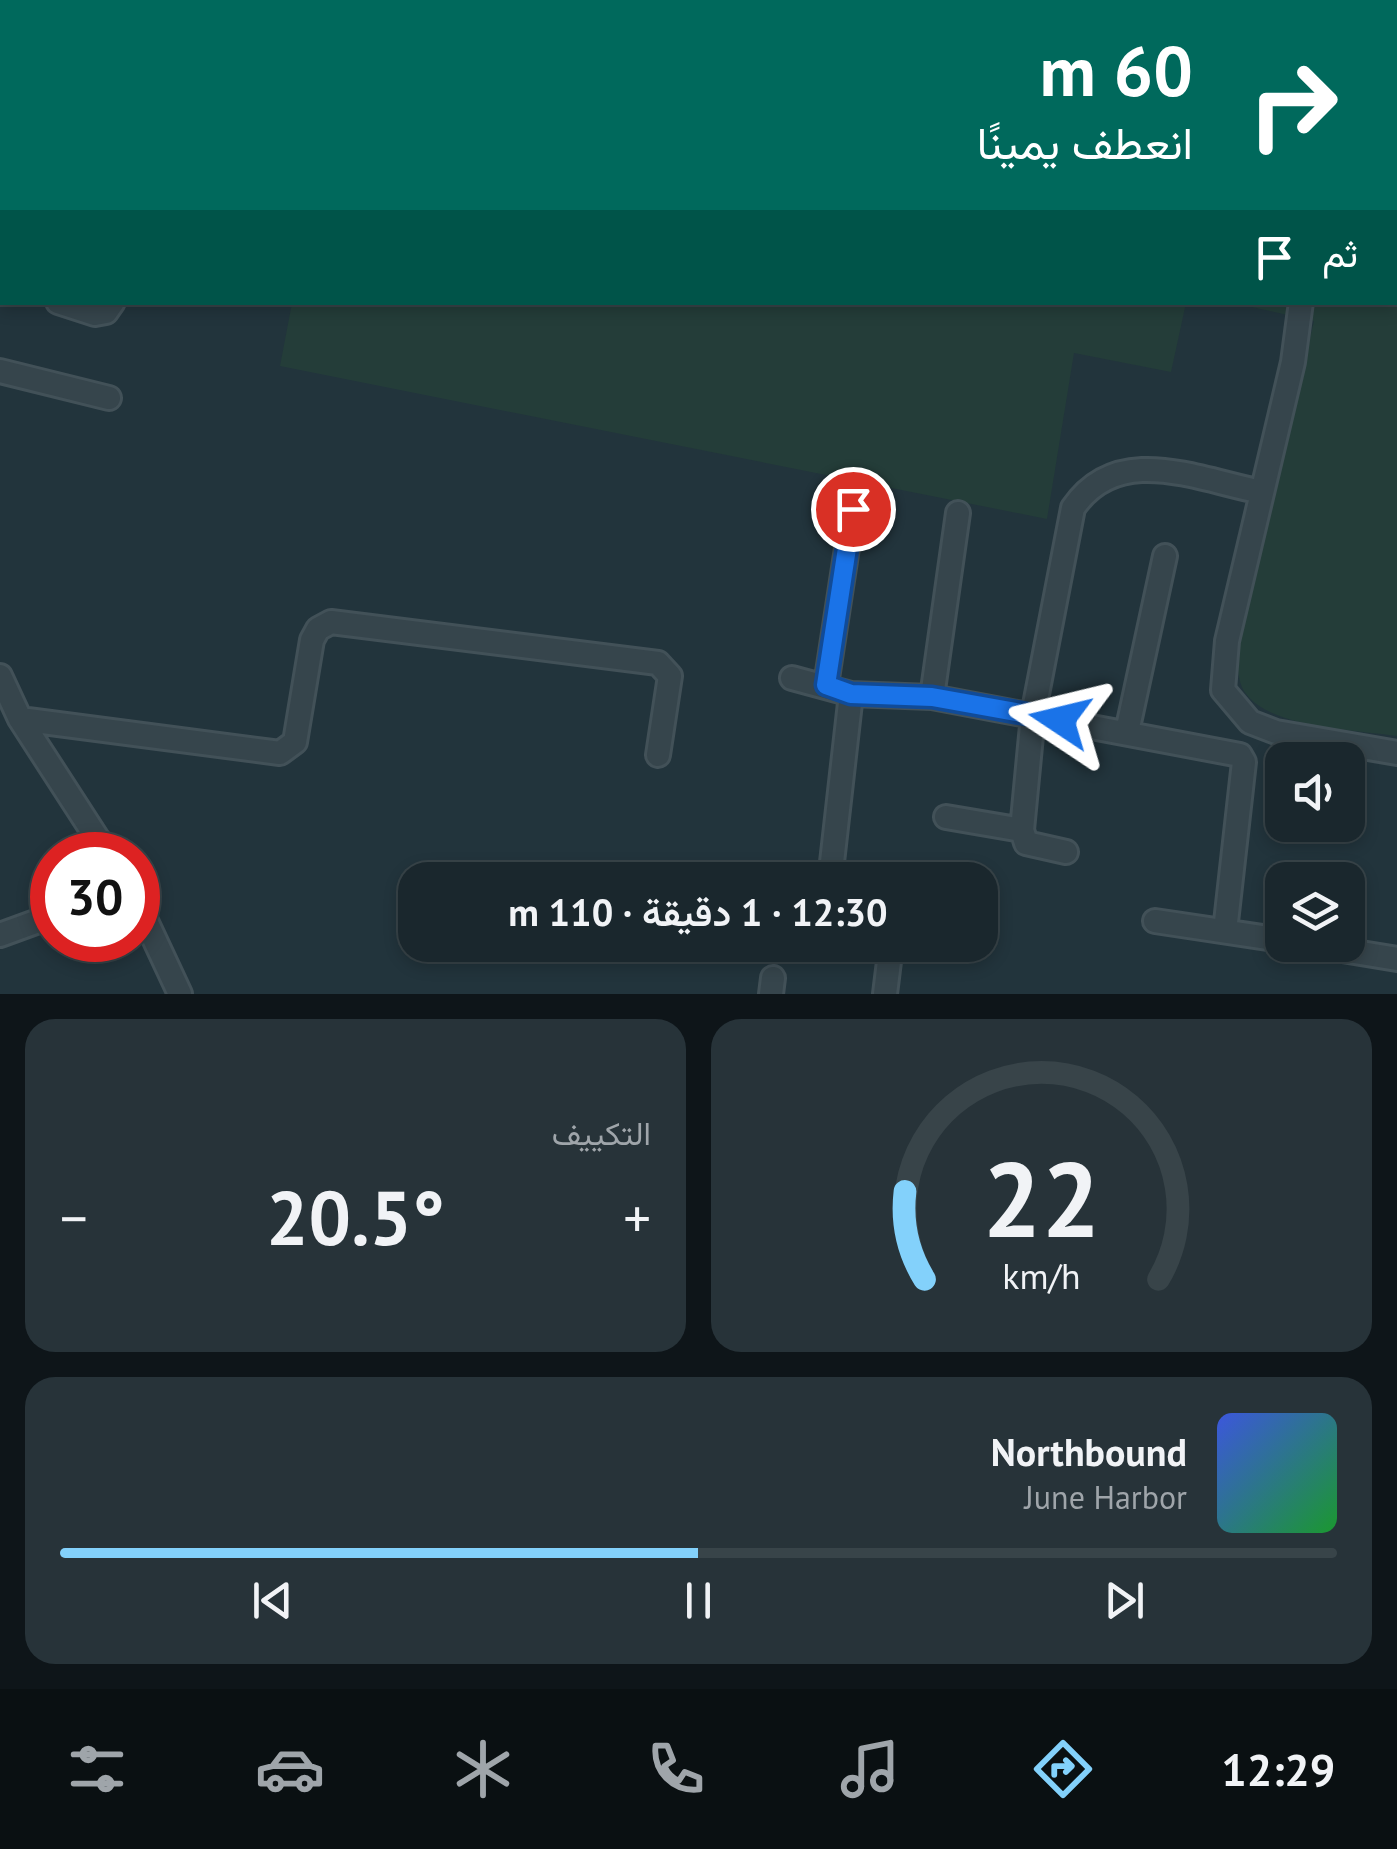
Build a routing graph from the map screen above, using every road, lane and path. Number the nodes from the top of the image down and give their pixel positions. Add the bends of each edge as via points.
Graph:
1 (67, 305) edge
2 (111, 305) edge
3 (1301, 305) edge
4 (0, 371) edge
5 (109, 398) dead end
6 (1262, 492) junction
7 (853, 509) dead end
8 (958, 514) dead end
9 (1165, 556) dead end
10 (0, 676) edge
11 (792, 678) dead end
12 (826, 685) junction
13 (851, 694) junction
14 (932, 697) junction
15 (1034, 715) junction
16 (20, 719) junction
17 (1127, 732) junction
18 (1397, 753) edge
19 (658, 755) dead end
20 (946, 816) dead end
21 (1022, 830) junction
22 (93, 832) edge
23 (1066, 852) dead end
24 (832, 862) edge
25 (1155, 922) dead end
26 (30, 924) edge
27 (1225, 931) junction
28 (0, 935) edge
29 (1265, 937) edge
30 (160, 951) edge
31 (1365, 954) edge
32 (1397, 959) edge
33 (888, 962) edge
34 (180, 994) edge
35 (884, 994) edge

1 - 2 street via 95,314
3 - 6 street
4 - 5 street
6 - 15 street via 1138,468 1110,473 1088,487 1073,508 1066,537
6 - 18 street via 1227,641 1223,690 1250,722 1263,727
7 - 12 street
8 - 14 street
9 - 17 street
10 - 16 street
11 - 12 street
12 - 13 street
13 - 14 street
13 - 24 street
14 - 15 street
15 - 17 street
15 - 21 street
16 - 19 street via 280,753 294,742 312,640 332,622 658,663 670,676
16 - 22 street
17 - 27 street via 1233,752 1244,762
20 - 21 street
21 - 23 street via 1026,842
25 - 27 street
26 - 28 street
27 - 29 street
30 - 34 street
31 - 32 street
33 - 35 street

